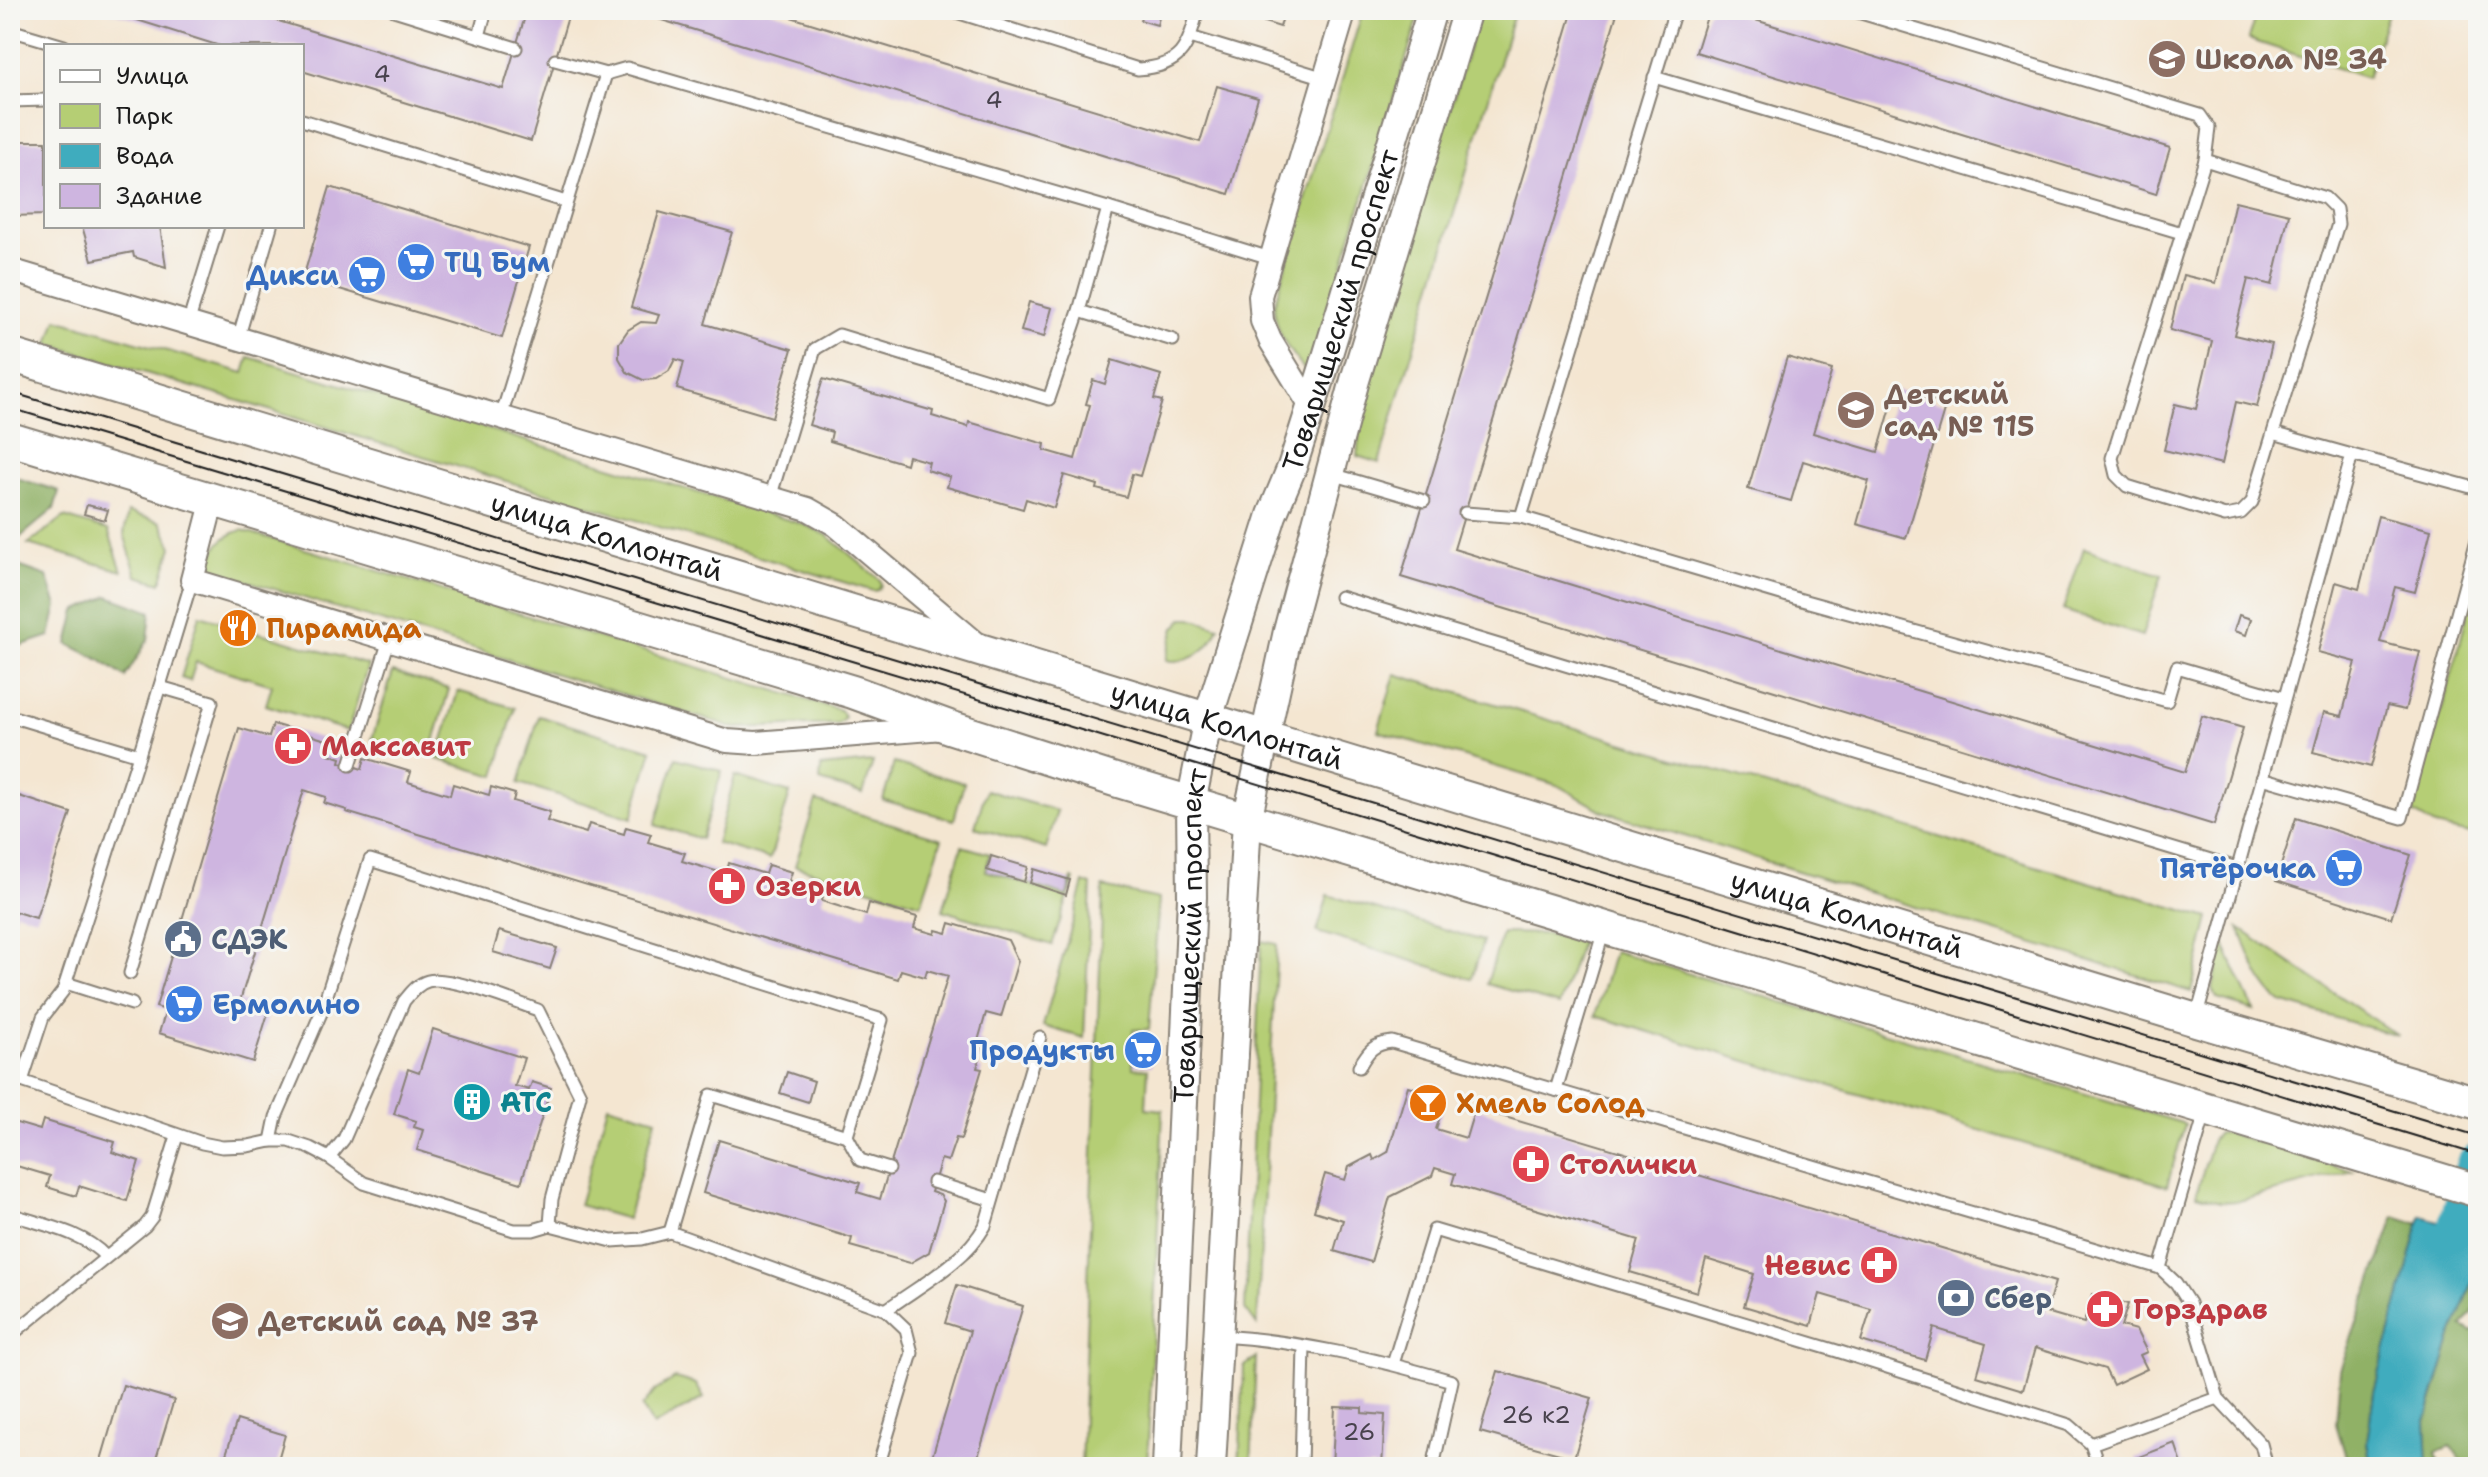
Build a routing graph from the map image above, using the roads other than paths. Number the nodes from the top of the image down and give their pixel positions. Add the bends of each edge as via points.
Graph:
1 (394, 10) edge
2 (486, 10) edge
3 (950, 10) edge
4 (1198, 10) edge
5 (1345, 10) edge
6 (1432, 10) edge
7 (1467, 10) edge
8 (1675, 10) edge
9 (1851, 10) edge
10 (10, 30) edge
11 (479, 36) junction
12 (1190, 37) junction
13 (57, 44) edge
14 (516, 48) dead end
15 (555, 60) dead end
16 (606, 74) junction
17 (1654, 77) junction
18 (1325, 78) junction
19 (44, 100) edge
20 (10, 101) edge
21 (304, 121) edge
22 (2205, 160) junction
23 (566, 202) junction
24 (1108, 208) junction
25 (217, 228) edge
26 (270, 228) edge
27 (2182, 233) junction
28 (1270, 258) junction
29 (10, 270) edge
30 (1079, 311) junction
31 (188, 324) junction
32 (238, 340) junction
33 (1173, 340) dead end
34 (10, 355) edge
35 (1311, 407) junction
36 (501, 417) junction
37 (2273, 433) junction
38 (10, 439) edge
39 (2352, 455) junction
40 (1331, 474) junction
41 (2478, 489) edge
42 (770, 498) junction
43 (213, 499) junction
44 (1424, 501) dead end
45 (1465, 513) dead end
46 (1521, 517) junction
47 (2478, 536) edge
48 (192, 580) junction
49 (1340, 597) dead end
50 (389, 640) junction
51 (984, 650) junction
52 (160, 687) junction
53 (2284, 698) junction
54 (10, 716) edge
55 (1208, 718) junction
56 (949, 727) junction
57 (1266, 736) junction
58 (139, 755) junction
59 (350, 765) dead end
60 (2262, 778) junction
61 (1191, 803) junction
62 (1247, 820) junction
63 (2237, 868) junction
64 (1605, 927) junction
65 (130, 973) dead end
66 (66, 983) junction
67 (132, 1004) dead end
68 (2196, 1020) junction
69 (1040, 1037) dead end
70 (1359, 1067) dead end
71 (16, 1079) edge
72 (1556, 1090) junction
73 (2478, 1103) edge
74 (2206, 1109) junction
75 (177, 1136) junction
76 (847, 1136) junction
77 (271, 1141) junction
78 (329, 1158) junction
79 (889, 1169) dead end
80 (933, 1182) dead end
81 (2478, 1191) edge
82 (992, 1200) junction
83 (10, 1214) edge
84 (550, 1225) junction
85 (670, 1232) junction
86 (106, 1257) junction
87 (2160, 1268) junction
88 (886, 1310) junction
89 (10, 1319) edge
90 (14, 1332) edge
91 (1217, 1336) junction
92 (1304, 1347) junction
93 (1393, 1364) junction
94 (2218, 1398) junction
95 (2091, 1444) junction
96 (878, 1467) edge
97 (1167, 1467) edge
98 (1211, 1467) edge
99 (1301, 1467) edge
100 (1433, 1467) edge
101 (2099, 1467) edge
102 (2267, 1467) edge

1 - 11 lane
2 - 11 lane
3 - 12 lane via 1138,69 1160,68 1179,56
4 - 12 lane
5 - 18 street
6 - 35 street, Товарищеский проспект
7 - 40 street, Товарищеский проспект
8 - 17 lane
9 - 22 lane via 2200,115 2209,128
10 - 13 lane
11 - 14 lane
12 - 18 lane
15 - 16 lane
16 - 23 lane
16 - 24 lane via 627,68
17 - 27 lane
17 - 46 lane
18 - 28 street
19 - 20 lane
21 - 23 lane
22 - 27 lane
22 - 37 lane via 2325,198 2336,209 2338,224
23 - 36 lane
24 - 28 lane
24 - 30 lane
25 - 31 lane
26 - 32 lane
27 - 37 lane via 2112,458 2116,475 2127,486 2225,516 2241,513 2252,502
28 - 35 street via 1260,296 1262,321
29 - 31 street
30 - 33 lane
30 - 42 lane via 1049,399 839,335 815,349
31 - 32 street
32 - 36 street
34 - 51 main road, улица Коллонтай
35 - 55 street, Товарищеский проспект
36 - 42 street
37 - 39 lane
38 - 43 main road
39 - 41 lane
39 - 53 lane
40 - 44 lane
40 - 57 street, Товарищеский проспект
42 - 51 street via 823,515
43 - 48 street
43 - 56 main road via 853,692
45 - 46 lane
46 - 53 lane via 2167,701 2177,667
47 - 60 lane via 2402,818
48 - 50 street
48 - 52 lane
49 - 63 lane
50 - 56 street via 727,741
50 - 59 lane
51 - 55 main road, улица Коллонтай
52 - 58 lane
52 - 65 lane via 212,702
53 - 60 lane
54 - 58 lane
55 - 57 main road, улица Коллонтай
55 - 61 street, Товарищеский проспект
56 - 61 main road
57 - 62 street, Товарищеский проспект
57 - 68 main road, улица Коллонтай
58 - 66 lane
60 - 63 lane
61 - 62 main road
61 - 97 street, Товарищеский проспект via 1192,897
62 - 64 main road
62 - 91 street, Товарищеский проспект
63 - 68 lane
64 - 72 lane
64 - 74 main road
66 - 67 lane
66 - 71 lane via 43,1017
68 - 73 main road, улица Коллонтай
69 - 82 lane
70 - 72 lane via 1379,1043 1392,1042
71 - 75 lane
72 - 87 lane
74 - 81 main road
74 - 87 lane
75 - 77 lane via 222,1147
75 - 86 lane via 152,1217
76 - 77 lane via 882,1020 370,860 321,1013 276,1117
76 - 79 lane via 860,1160
76 - 85 lane via 711,1095
77 - 78 lane via 289,1141
78 - 84 lane via 364,1183 514,1230
78 - 84 lane via 344,1139 404,1001 429,980 447,980 538,1010 580,1095
80 - 82 lane
82 - 88 lane via 976,1242
83 - 86 lane via 82,1238
84 - 85 lane via 612,1241
85 - 88 lane
86 - 90 lane
87 - 94 lane via 2189,1303
88 - 96 lane via 906,1329 912,1353
89 - 90 lane
91 - 92 lane
91 - 98 street, Товарищеский проспект
92 - 93 lane
92 - 99 lane
93 - 95 lane via 1434,1230 2069,1425
93 - 100 lane via 1452,1381
94 - 95 lane
94 - 102 lane via 2261,1444
95 - 101 lane

